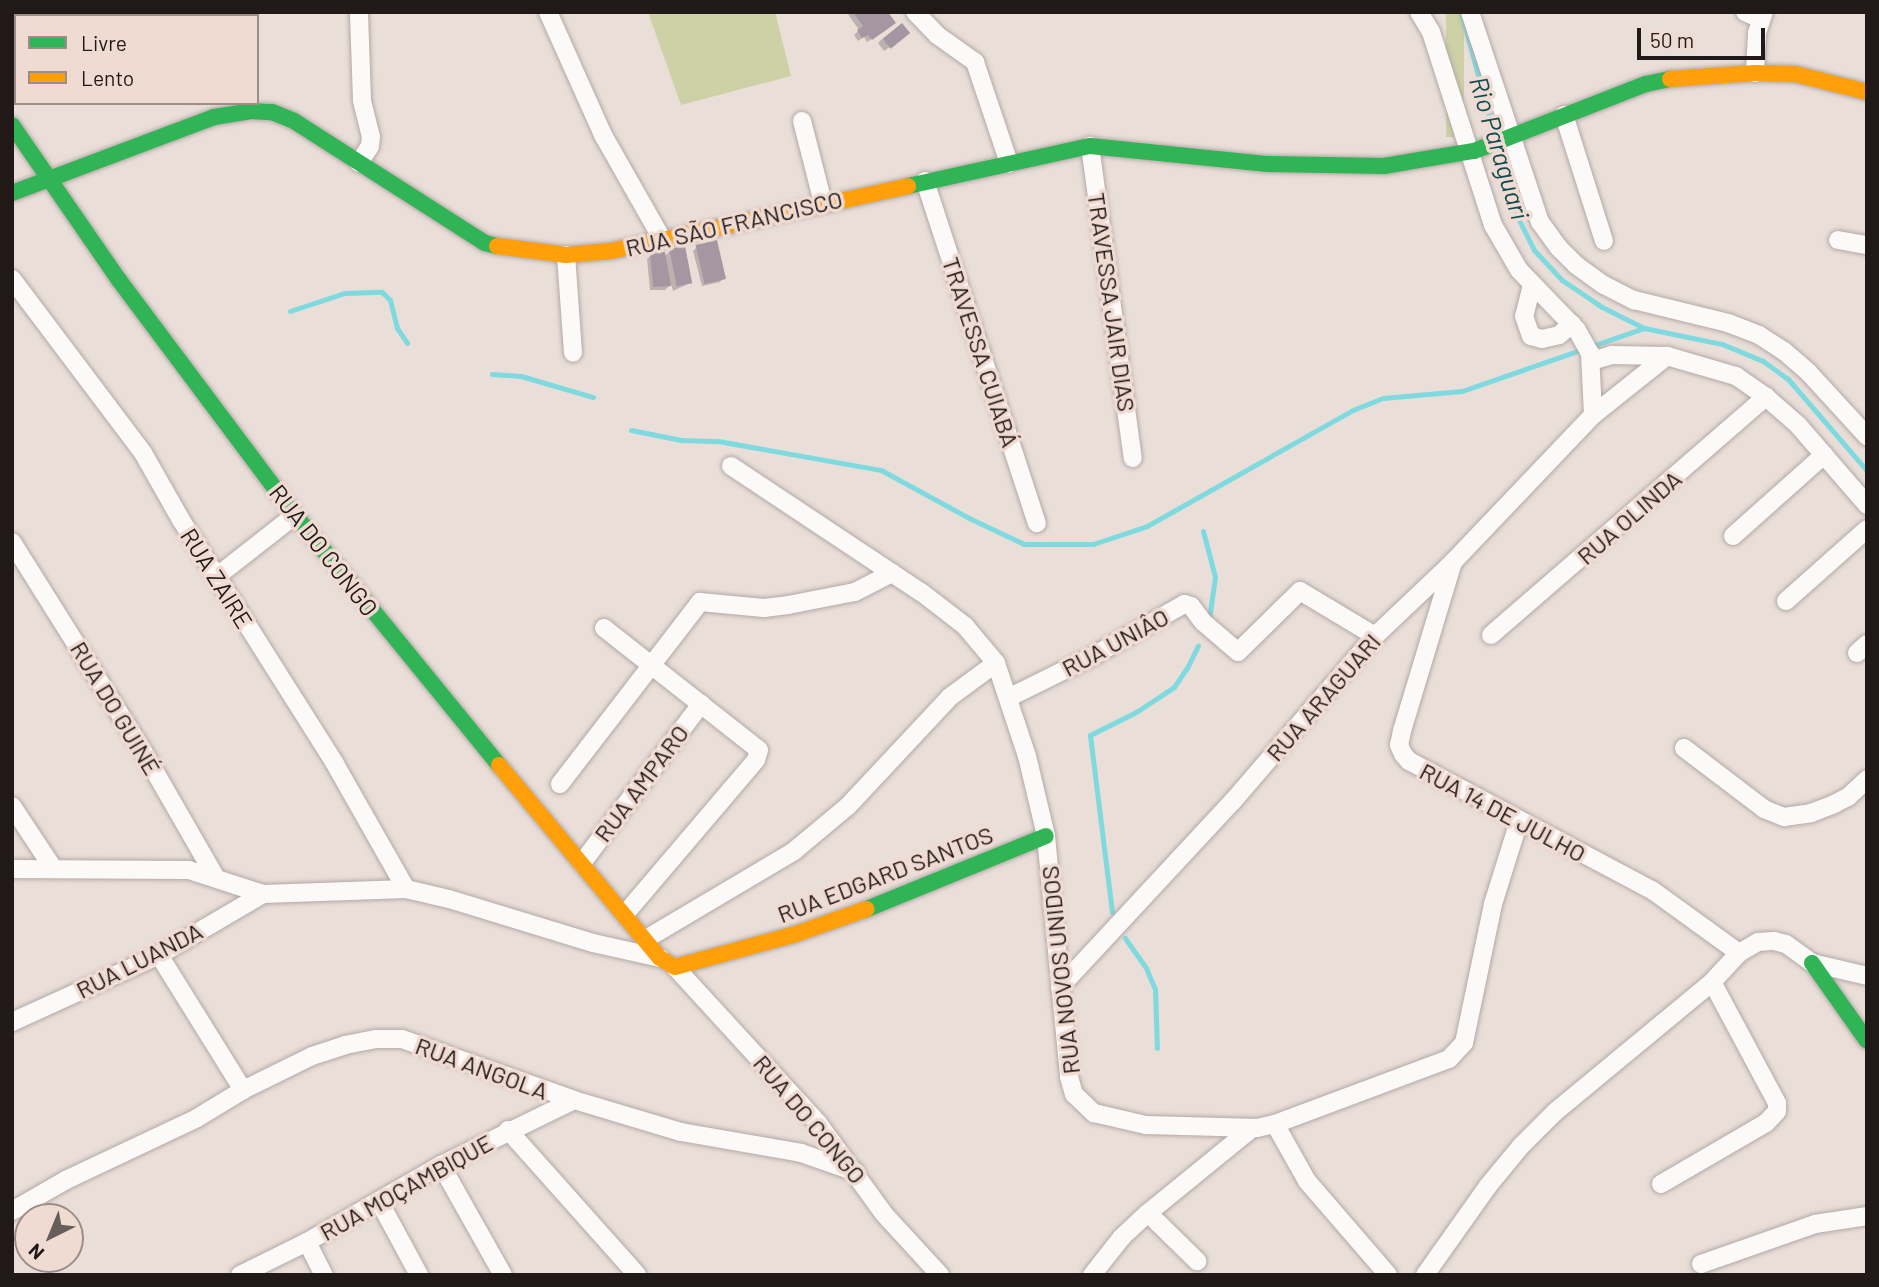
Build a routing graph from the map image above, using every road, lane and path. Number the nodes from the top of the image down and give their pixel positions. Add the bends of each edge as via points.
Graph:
1 (359, 12) edge
2 (548, 12) edge
3 (915, 12) edge
4 (1419, 12) edge
5 (1470, 12) edge
6 (1757, 15) edge
7 (1755, 73) junction
8 (1867, 92) edge
9 (1564, 116) junction
10 (802, 121) dead end
11 (12, 125) edge
12 (1505, 140) junction
13 (1090, 146) junction
14 (1472, 151) junction
15 (359, 163) junction
16 (1009, 163) junction
17 (50, 180) junction
18 (925, 181) junction
19 (12, 193) edge
20 (823, 203) junction
21 (662, 239) junction
22 (1838, 240) dead end
23 (1604, 241) dead end
24 (1867, 245) edge
25 (566, 255) junction
26 (12, 278) edge
27 (1532, 285) junction
28 (1575, 327) junction
29 (573, 353) dead end
30 (1667, 356) junction
31 (1591, 357) junction
32 (1766, 397) junction
33 (1594, 415) junction
34 (1867, 436) edge
35 (1824, 455) junction
36 (1133, 458) dead end
37 (731, 466) dead end
38 (1867, 505) edge
39 (295, 515) junction
40 (1037, 523) dead end
41 (1867, 529) edge
42 (1733, 536) dead end
43 (12, 542) edge
44 (1453, 562) junction
45 (892, 573) junction
46 (216, 577) junction
47 (1786, 601) dead end
48 (604, 628) dead end
49 (1491, 635) dead end
50 (1375, 636) junction
51 (996, 663) junction
52 (652, 664) junction
53 (1010, 697) junction
54 (701, 704) junction
55 (1684, 748) dead end
56 (1867, 779) edge
57 (560, 784) dead end
58 (12, 806) edge
59 (1519, 821) junction
60 (1046, 836) junction
61 (582, 863) junction
62 (53, 868) junction
63 (12, 869) edge
64 (215, 876) junction
65 (406, 889) junction
66 (263, 894) junction
67 (625, 914) junction
68 (646, 939) junction
69 (1739, 953) junction
70 (159, 955) junction
71 (1812, 962) junction
72 (667, 963) junction
73 (1867, 976) edge
74 (1712, 982) junction
75 (1060, 987) junction
76 (12, 1022) edge
77 (1867, 1041) edge
78 (243, 1090) junction
79 (574, 1100) junction
80 (1275, 1125) junction
81 (1251, 1129) junction
82 (508, 1130) junction
83 (441, 1165) junction
84 (856, 1172) junction
85 (1661, 1184) dead end
86 (379, 1201) junction
87 (12, 1211) edge
88 (1148, 1213) junction
89 (1867, 1216) edge
90 (307, 1242) junction
91 (1197, 1261) dead end
92 (1701, 1264) dead end
93 (240, 1275) edge
94 (324, 1275) edge
95 (419, 1275) edge
96 (503, 1275) edge
97 (637, 1275) edge
98 (940, 1275) edge
99 (1092, 1275) edge
100 (1388, 1275) edge
101 (1425, 1275) edge

1 - 15 street via 362,100 371,137
2 - 21 street via 603,135
3 - 16 street via 937,35 975,62
4 - 14 street via 1431,32
5 - 12 street
6 - 7 street
7 - 8 street, RUA SÃO FRANCISCO via 1795,74
7 - 9 street, RUA SÃO FRANCISCO via 1646,84
9 - 12 street, RUA SÃO FRANCISCO
9 - 23 street
10 - 20 street
11 - 17 street, RUA DO CONGO
12 - 14 street, RUA SÃO FRANCISCO
12 - 34 street via 1541,222 1576,265 1634,300 1759,335 1809,373
13 - 14 street, RUA SÃO FRANCISCO via 1324,166 1384,166
13 - 16 street, RUA SÃO FRANCISCO
13 - 36 street, TRAVESSA JAIR DIAS
14 - 27 street via 1493,225
15 - 17 street, RUA SÃO FRANCISCO via 294,121 272,112 250,111 214,117
15 - 25 street, RUA SÃO FRANCISCO via 485,243
16 - 18 street, RUA SÃO FRANCISCO
17 - 19 street, RUA SÃO FRANCISCO
17 - 39 street, RUA DO CONGO
18 - 20 street, RUA SÃO FRANCISCO
18 - 40 street, TRAVESSA CUIABÁ
20 - 21 street, RUA SÃO FRANCISCO
21 - 25 street, RUA SÃO FRANCISCO
22 - 24 street
25 - 29 street
26 - 46 street, RUA ZAIRE via 143,453
27 - 28 street
27 - 28 street via 1524,316 1531,335 1542,339
28 - 31 street
30 - 31 street
30 - 32 street via 1722,371
30 - 33 street, RUA ARAGUARI
31 - 33 street
32 - 35 street
32 - 49 street, RUA OLINDA
33 - 44 street, RUA ARAGUARI
35 - 38 street
35 - 42 street
37 - 45 street, RUA NOVOS UNIDOS
39 - 46 street
39 - 61 street, RUA DO CONGO
41 - 47 street
43 - 64 street, RUA DO GUINÉ
44 - 50 street, RUA ARAGUARI
44 - 59 street, RUA 14 DE JULHO via 1399,746 1409,761
45 - 51 street, RUA NOVOS UNIDOS via 965,626
45 - 52 street via 855,592 788,605 764,608 703,600
46 - 65 street, RUA ZAIRE via 335,764
48 - 52 street
50 - 53 street, RUA UNIÂO via 1300,591 1238,652 1184,604
50 - 75 street, RUA ARAGUARI via 1233,801
51 - 53 street, RUA NOVOS UNIDOS
51 - 68 street via 950,697 848,806 794,851
52 - 54 street
52 - 57 street
53 - 60 street, RUA NOVOS UNIDOS
54 - 61 street, RUA AMPARO
54 - 67 street via 759,750 756,760
55 - 56 street via 1764,809 1784,817 1811,814 1834,804
58 - 62 street
59 - 69 street, RUA 14 DE JULHO via 1652,890
59 - 80 street, RUA NOVOS UNIDOS via 1493,904 1464,1043 1457,1053 1434,1066
60 - 72 street, RUA EDGARD SANTOS via 848,917
60 - 75 street, RUA NOVOS UNIDOS
61 - 67 street, RUA DO CONGO
62 - 63 street
62 - 64 street via 189,870
64 - 66 street
65 - 66 street
65 - 72 street
66 - 70 street, RUA LUANDA
67 - 68 street, RUA DO CONGO
68 - 72 street, RUA DO CONGO
69 - 71 street via 1758,942 1773,941 1786,944
69 - 74 street
70 - 76 street, RUA LUANDA
70 - 78 street
71 - 73 street
71 - 77 street
72 - 84 street, RUA DO CONGO via 791,1091
74 - 85 street via 1777,1103 1777,1111 1766,1123
74 - 101 street via 1538,1129 1488,1186
75 - 81 street, RUA NOVOS UNIDOS via 1069,1077 1084,1106 1094,1113 1146,1125
78 - 79 street, RUA ANGOLA via 345,1045 402,1039
78 - 87 street, RUA ANGOLA
79 - 82 street, RUA MOÇAMBIQUE
79 - 84 street, RUA ANGOLA via 681,1132 801,1153
80 - 81 street, RUA NOVOS UNIDOS
80 - 100 street via 1307,1181
81 - 88 street
82 - 83 street, RUA MOÇAMBIQUE
82 - 97 street
83 - 86 street, RUA MOÇAMBIQUE
83 - 96 street
84 - 98 street, RUA DO CONGO via 884,1214
86 - 90 street, RUA MOÇAMBIQUE
86 - 95 street
88 - 91 street
88 - 99 street
89 - 92 street via 1815,1224
90 - 93 street, RUA MOÇAMBIQUE
90 - 94 street

